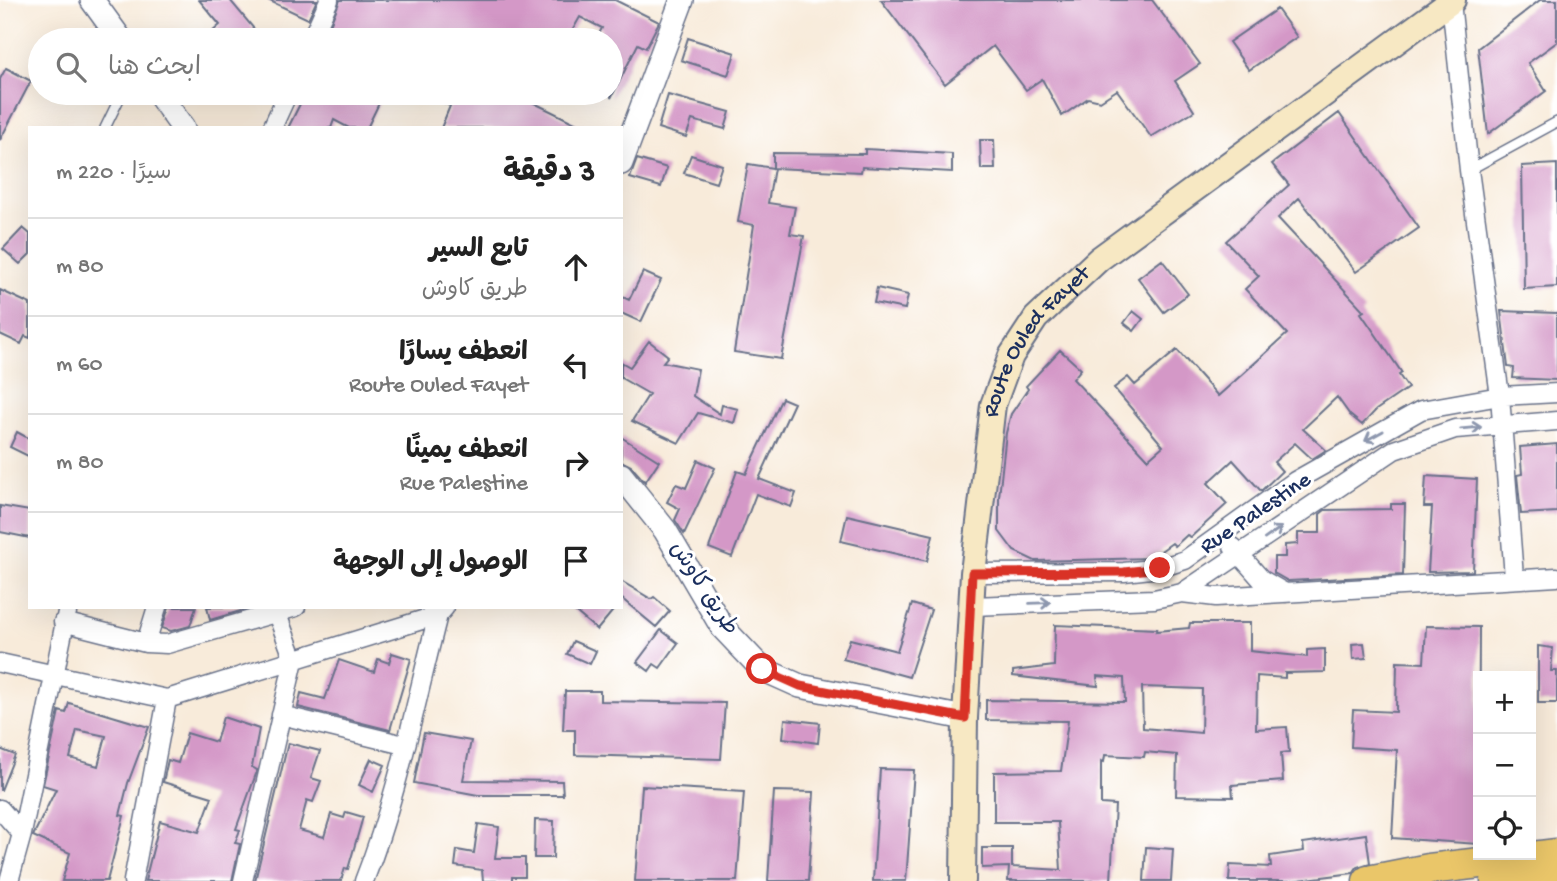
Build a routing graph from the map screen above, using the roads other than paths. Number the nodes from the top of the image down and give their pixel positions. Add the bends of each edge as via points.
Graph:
1 (92, 0) edge
2 (329, 0) edge
3 (682, 0) edge
4 (1452, 1) edge
5 (112, 28) edge
6 (316, 28) edge
7 (116, 105) edge
8 (167, 105) edge
9 (283, 105) edge
10 (1557, 122) edge
11 (106, 126) edge
12 (182, 126) edge
13 (273, 126) edge
14 (623, 158) edge
15 (1469, 170) junction
16 (1557, 393) edge
17 (1500, 396) junction
18 (1557, 421) edge
19 (1502, 425) junction
20 (623, 478) edge
21 (1223, 536) junction
22 (1240, 556) junction
23 (972, 573) junction
24 (1514, 577) junction
25 (1557, 577) edge
26 (1182, 593) junction
27 (1285, 593) junction
28 (972, 606) junction
29 (156, 609) edge
30 (291, 609) edge
31 (442, 611) edge
32 (66, 614) edge
33 (277, 614) junction
34 (146, 643) junction
35 (294, 660) junction
36 (0, 663) edge
37 (52, 676) junction
38 (167, 699) junction
39 (281, 715) junction
40 (965, 718) junction
41 (404, 745) junction
42 (0, 808) edge
43 (22, 834) junction
44 (1557, 854) edge
45 (1557, 873) edge
46 (962, 878) edge
47 (9, 881) edge
48 (133, 881) edge
49 (243, 881) edge
50 (364, 881) edge
51 (1368, 881) edge
52 (1496, 881) edge

1 - 5 street
2 - 6 street
3 - 14 street
4 - 15 street
4 - 23 main road, Route Ouled Fayet via 1099,259 1036,318 1011,356 993,405
7 - 11 lane
8 - 12 street
9 - 13 street
10 - 15 lane
15 - 17 street
16 - 17 street, Rue Palestine
17 - 19 street
17 -> 21 street, Rue Palestine via 1421,410 1295,481
18 - 19 street, Rue Palestine
22 -> 19 street, Rue Palestine via 1394,450 1455,429
19 - 24 street
20 - 40 street, طريق كاوش via 665,530 722,627 762,669 800,686
21 - 22 street
21 - 23 street, Rue Palestine via 1185,560 1160,568
22 - 26 street, Rue Palestine
22 - 27 street via 1261,579
23 - 28 main road, Route Ouled Fayet
24 - 25 street
24 - 27 street
26 - 27 street via 1216,597
28 -> 26 street, Rue Palestine
28 - 40 main road, Route Ouled Fayet
29 - 34 street
30 - 33 street
31 - 35 street
31 - 41 street
32 - 34 street
32 - 37 street
33 - 34 street via 167,644
33 - 35 street
35 - 38 street
35 - 39 street
36 - 37 street
37 - 38 street
37 - 43 street
38 - 48 street
39 - 41 street
39 - 49 street
40 - 46 main road, Route Ouled Fayet
41 - 50 street via 396,790
42 - 43 street
43 - 47 street
44 - 51 highway
45 - 52 highway

